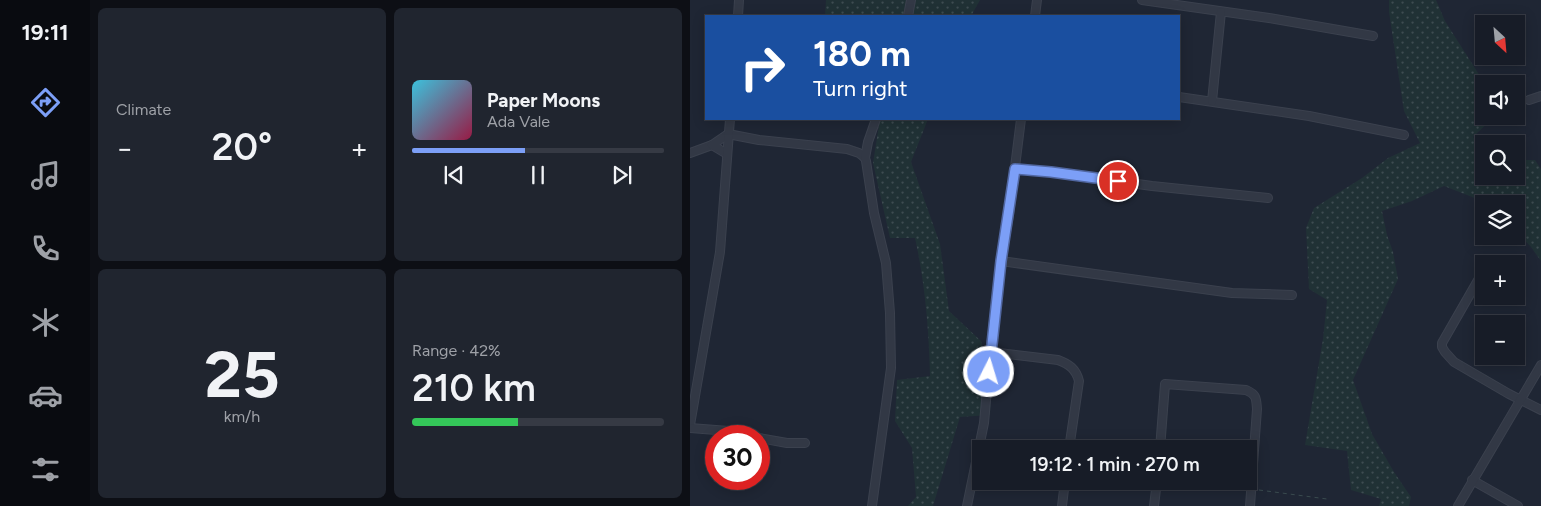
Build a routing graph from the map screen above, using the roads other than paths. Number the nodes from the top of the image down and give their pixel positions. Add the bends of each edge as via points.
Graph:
1 (739, 0) edge
2 (911, 0) edge
3 (1037, 0) edge
4 (1142, 0) edge
5 (1221, 12) junction
6 (738, 15) edge
7 (908, 15) edge
8 (1035, 15) edge
9 (1373, 36) dead end
10 (1541, 96) edge
11 (1180, 97) edge
12 (1529, 100) dead end
13 (1212, 101) junction
14 (730, 120) edge
15 (876, 120) edge
16 (1021, 120) edge
17 (728, 134) junction
18 (1404, 135) dead end
19 (712, 145) junction
20 (690, 153) edge
21 (727, 154) junction
22 (864, 158) junction
23 (1015, 169) junction
24 (1268, 198) dead end
25 (1001, 261) junction
26 (1475, 285) edge
27 (1292, 295) dead end
28 (991, 352) junction
29 (1541, 364) edge
30 (1518, 403) junction
31 (1541, 410) edge
32 (690, 427) edge
33 (705, 428) edge
34 (770, 440) edge
35 (1070, 440) edge
36 (1161, 440) edge
37 (1255, 440) edge
38 (805, 443) dead end
39 (1472, 480) junction
40 (1064, 490) edge
41 (1156, 490) edge
42 (1251, 490) edge
43 (872, 506) edge
44 (967, 506) edge
45 (1062, 506) edge
46 (1154, 506) edge
47 (1250, 506) edge
48 (1458, 506) edge
49 (1518, 506) edge

1 - 6 street
2 - 7 street
3 - 8 street
4 - 5 street
5 - 9 street
5 - 13 street
10 - 12 street
11 - 13 street
13 - 18 street
14 - 17 street
15 - 22 street
16 - 23 street
17 - 19 street
17 - 21 street
17 - 22 street via 847,149
19 - 20 street
19 - 21 street
21 - 32 street via 720,252
22 - 43 street via 886,263 891,341 890,385
23 - 24 street
23 - 25 street
25 - 27 street via 1232,293
25 - 28 street
26 - 30 street via 1442,347 1454,362 1509,394
28 - 35 street via 1058,360 1073,368 1079,381
28 - 44 street via 984,423
29 - 30 street
30 - 31 street
30 - 39 street
32 - 33 street
34 - 38 street
36 - 37 street via 1165,384 1252,393 1257,410
39 - 48 street
39 - 49 street
40 - 45 street
41 - 46 street
42 - 47 street

